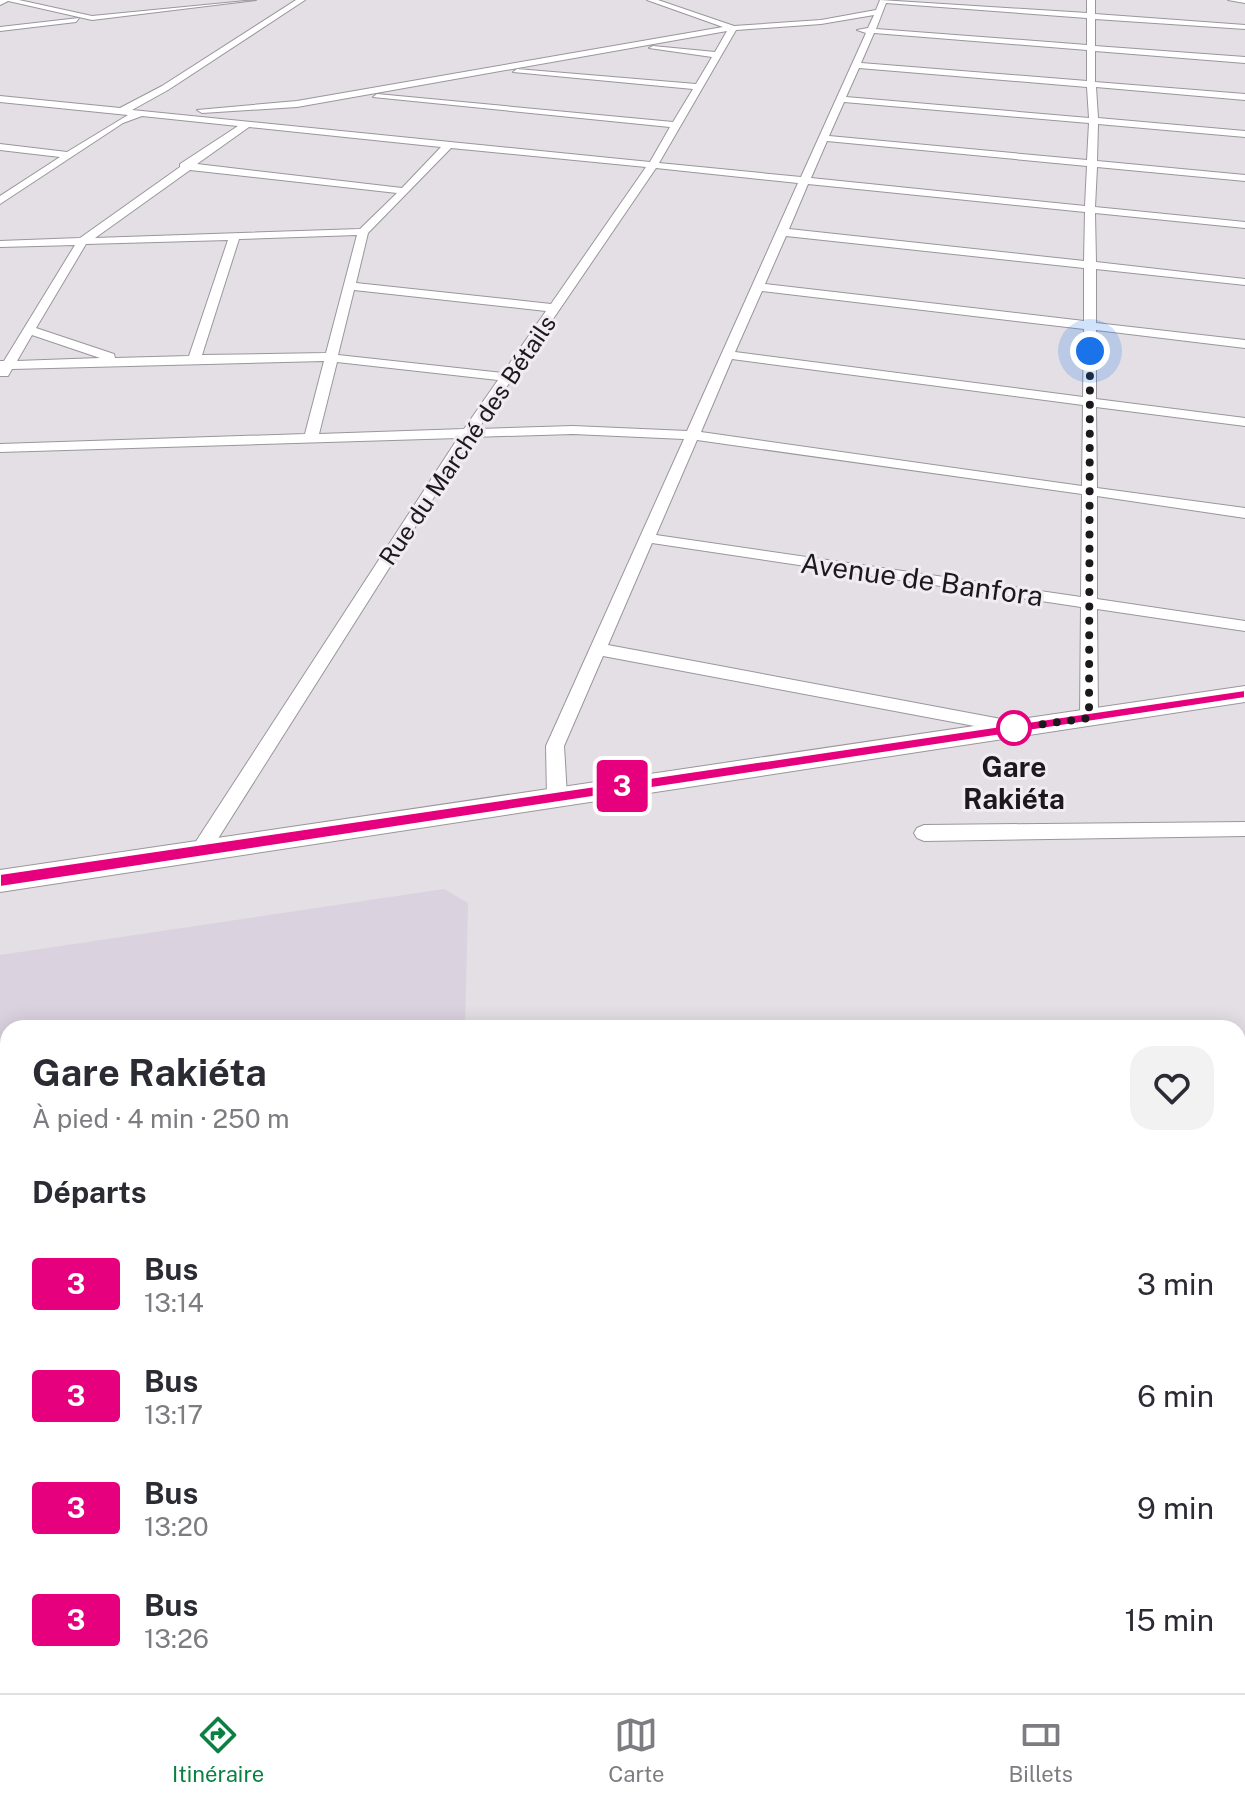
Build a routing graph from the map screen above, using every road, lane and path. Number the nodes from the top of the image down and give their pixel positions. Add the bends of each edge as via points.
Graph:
1 (252, 0) edge
2 (301, 0) edge
3 (651, 0) edge
4 (1091, 0) edge
5 (1232, 0) edge
6 (4, 1) edge
7 (1245, 1) edge
8 (883, 5) edge
9 (1091, 16) junction
10 (92, 18) junction
11 (789, 24) junction
12 (1245, 27) edge
13 (733, 28) junction
14 (0, 29) edge
15 (873, 31) junction
16 (626, 45) junction
17 (1091, 48) junction
18 (717, 55) junction
19 (1245, 60) edge
20 (858, 65) junction
21 (491, 70) junction
22 (1091, 84) junction
23 (696, 87) junction
24 (350, 95) junction
25 (1245, 97) edge
26 (0, 99) edge
27 (843, 99) junction
28 (122, 111) junction
29 (142, 113) junction
30 (1094, 120) junction
31 (247, 124) junction
32 (676, 125) junction
33 (1245, 134) edge
34 (825, 138) junction
35 (449, 144) junction
36 (0, 147) edge
37 (69, 155) junction
38 (1093, 164) junction
39 (653, 165) junction
40 (184, 166) junction
41 (1245, 178) edge
42 (806, 180) junction
43 (405, 191) junction
44 (0, 201) edge
45 (1090, 209) junction
46 (1245, 225) edge
47 (363, 232) junction
48 (783, 232) junction
49 (234, 237) junction
50 (82, 242) junction
51 (0, 244) edge
52 (1090, 265) junction
53 (1245, 282) edge
54 (350, 286) junction
55 (759, 287) junction
56 (555, 308) junction
57 (1090, 326) junction
58 (29, 330) junction
59 (1245, 344) edge
60 (728, 355) junction
61 (195, 358) junction
62 (332, 358) junction
63 (121, 361) junction
64 (3, 370) edge
65 (506, 377) junction
66 (1090, 402) junction
67 (1245, 422) edge
68 (468, 433) junction
69 (693, 435) junction
70 (311, 438) junction
71 (0, 448) edge
72 (1089, 491) junction
73 (1245, 513) edge
74 (647, 538) junction
75 (1089, 603) junction
76 (1245, 626) edge
77 (598, 649) junction
78 (1245, 694) edge
79 (1089, 718) junction
80 (1017, 728) junction
81 (557, 796) junction
82 (924, 833) dead end
83 (1243, 834) edge
84 (200, 851) junction
85 (0, 881) edge

1 - 10 street
2 - 28 street
3 - 13 street
4 - 9 street
5 - 7 street
6 - 10 street
8 - 9 street
8 - 11 street
8 - 15 street
9 - 12 street
9 - 17 street
10 - 14 street
11 - 13 street
11 - 15 street
13 - 16 street
13 - 18 street, Rue du Marché des Bétails
15 - 17 street
15 - 20 street
16 - 18 street
16 - 21 street
17 - 19 street
17 - 22 street
18 - 23 street, Rue du Marché des Bétails
20 - 22 street
20 - 27 street
21 - 23 street
21 - 24 street
22 - 25 street
22 - 30 street
23 - 32 street, Rue du Marché des Bétails
24 - 29 street via 297,104
24 - 32 street
26 - 28 street
27 - 30 street
27 - 34 street
28 - 29 street
29 - 31 street
29 - 37 street via 120,121
30 - 33 street
30 - 38 street
31 - 35 street
31 - 40 street
32 - 39 street, Rue du Marché des Bétails
34 - 38 street
34 - 42 street
35 - 39 street
35 - 43 street
36 - 37 street
37 - 44 street
38 - 41 street
38 - 45 street
39 - 42 street
39 - 56 street, Rue du Marché des Bétails
40 - 43 street
40 - 50 street
42 - 45 street
42 - 48 street
43 - 47 street
45 - 46 street
45 - 52 street
47 - 49 street
47 - 54 street
48 - 52 street
48 - 55 street
49 - 50 street
49 - 61 street
50 - 51 street
50 - 58 street
52 - 53 street
52 - 57 street
54 - 56 street
54 - 62 street
55 - 57 street
55 - 60 street
56 - 65 street, Rue du Marché des Bétails
57 - 59 street
57 - 66 street
58 - 63 street
58 - 64 street
60 - 66 street
60 - 69 street
61 - 62 street
61 - 63 street
62 - 65 street
62 - 70 street
63 - 64 street
65 - 68 street, Rue du Marché des Bétails
66 - 67 street
66 - 72 street
68 - 69 street
68 - 70 street
68 - 84 street, Rue du Marché des Bétails
69 - 72 street
69 - 74 street
70 - 71 street
72 - 73 street
72 - 75 street
74 - 75 street, Avenue de Banfora
74 - 77 street
75 - 76 street, Avenue de Banfora
75 - 79 street
77 - 80 street
77 - 81 street via 555,746
78 - 79 main road
79 - 80 main road
80 - 81 main road
81 - 84 main road
82 - 83 street
84 - 85 main road

